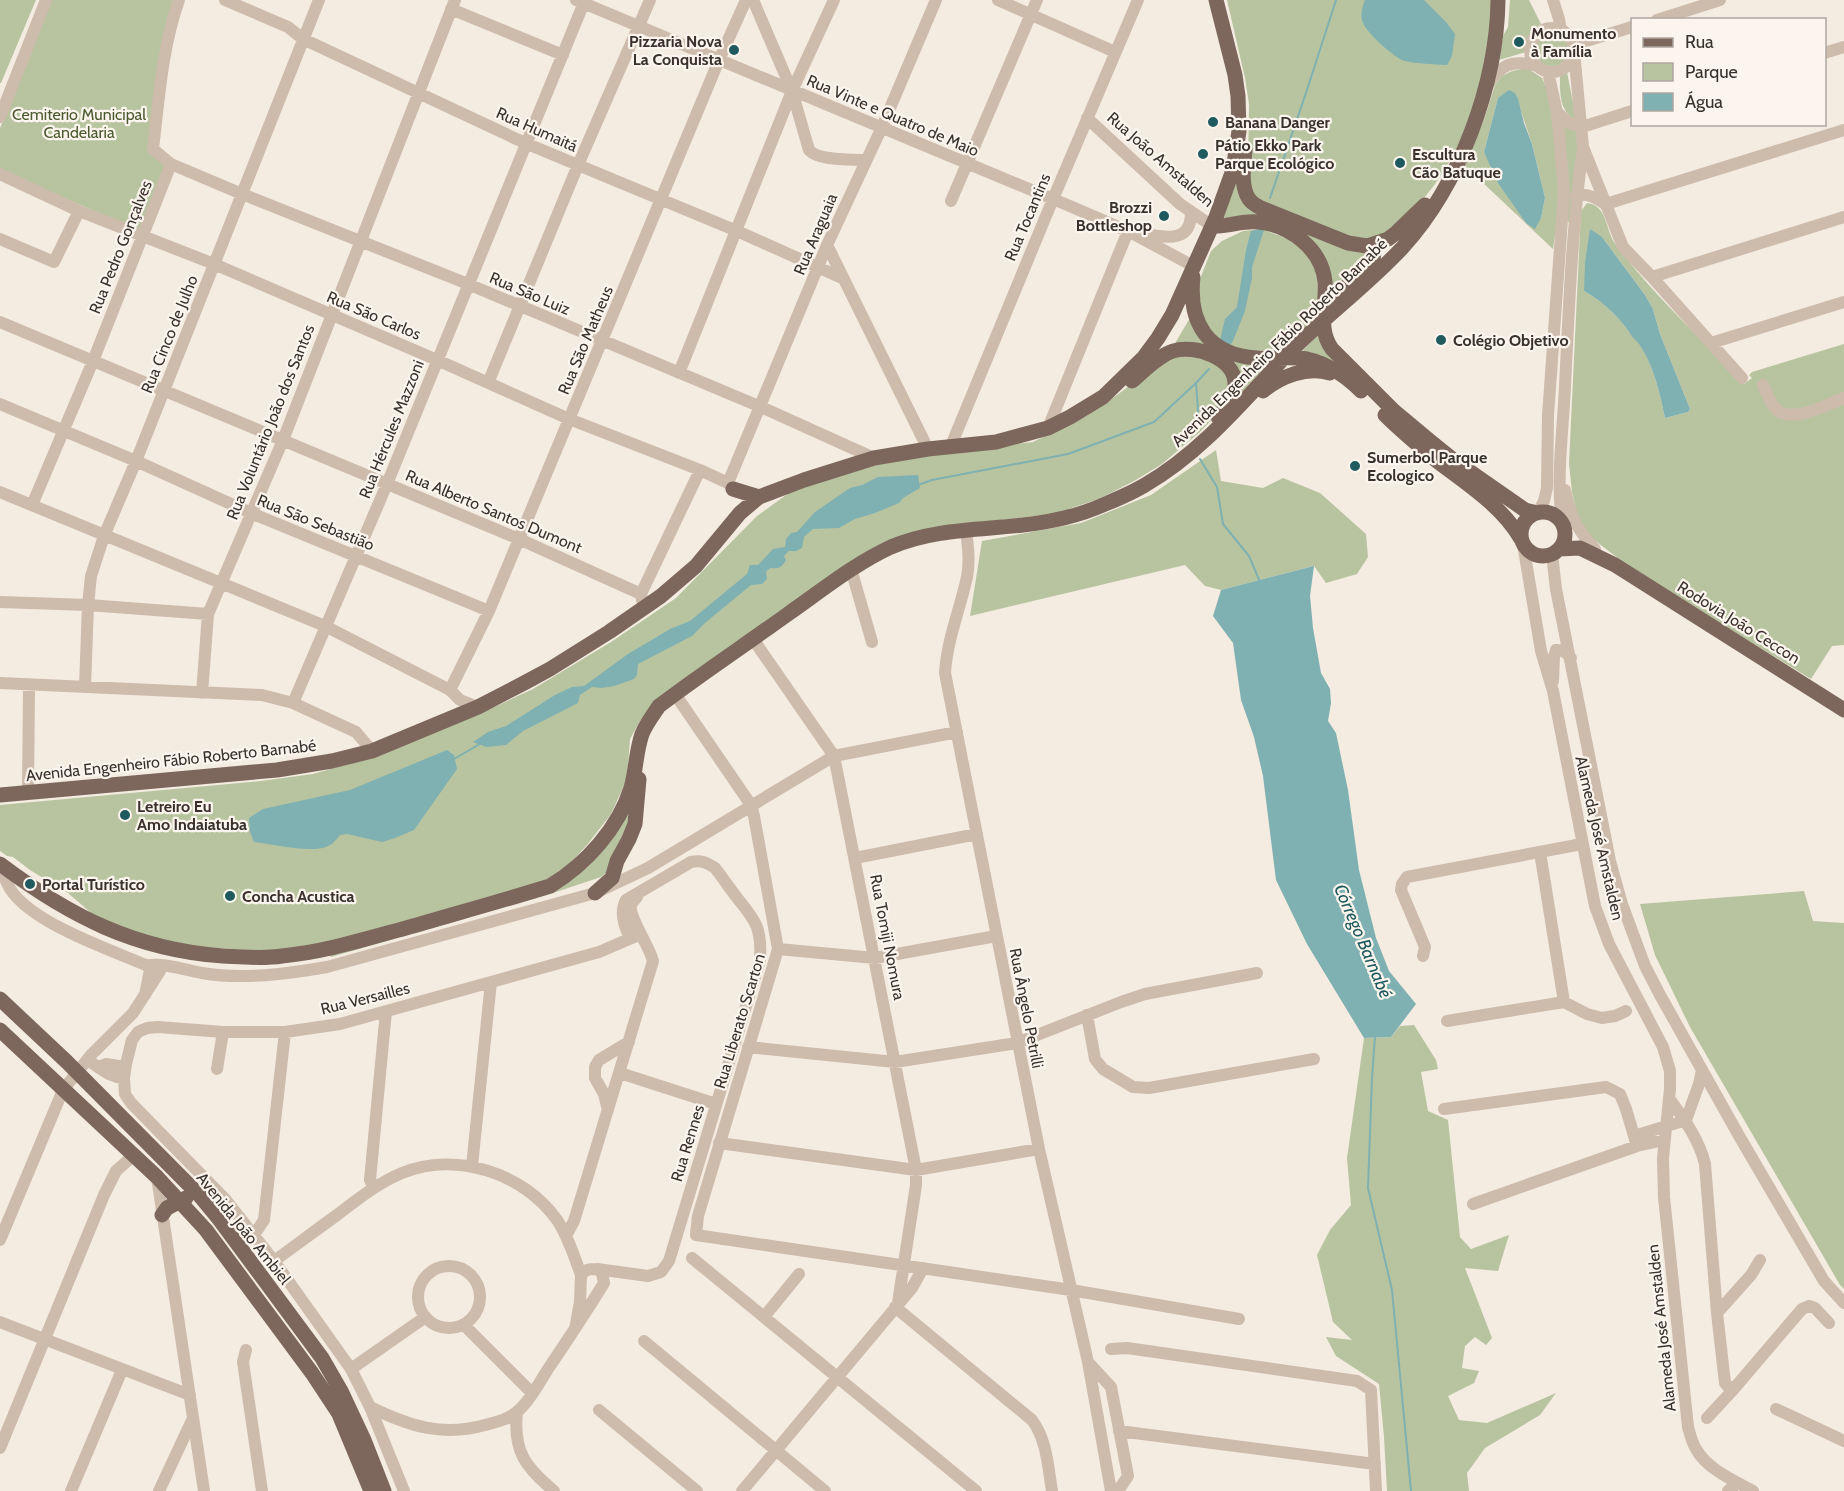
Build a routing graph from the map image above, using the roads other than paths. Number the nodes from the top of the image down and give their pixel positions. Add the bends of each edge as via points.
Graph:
1 (46, 0) edge
2 (179, 0) edge
3 (225, 0) edge
4 (318, 0) edge
5 (650, 0) edge
6 (746, 0) edge
7 (753, 0) edge
8 (834, 0) edge
9 (936, 0) edge
10 (998, 0) edge
11 (1037, 0) edge
12 (1138, 0) edge
13 (1216, 0) edge
14 (1498, 0) edge
15 (1553, 0) edge
16 (1720, 0) edge
17 (581, 1) edge
18 (453, 5) edge
19 (1030, 15) junction
20 (1663, 18) edge
21 (639, 27) junction
22 (1631, 27) edge
23 (1561, 30) junction
24 (303, 39) junction
25 (1844, 47) edge
26 (1573, 48) junction
27 (1115, 52) junction
28 (1826, 52) edge
29 (563, 55) junction
30 (718, 60) junction
31 (1234, 68) junction
32 (1542, 69) junction
33 (1486, 87) junction
34 (792, 91) junction
35 (419, 93) junction
36 (1631, 111) edge
37 (1557, 112) junction
38 (0, 117) edge
39 (1087, 118) junction
40 (882, 127) junction
41 (1582, 127) junction
42 (1844, 130) edge
43 (525, 143) junction
44 (1583, 147) junction
45 (1460, 156) junction
46 (865, 160) junction
47 (967, 163) junction
48 (171, 164) junction
49 (578, 165) junction
50 (0, 174) edge
51 (242, 194) junction
52 (1576, 196) junction
53 (1053, 199) junction
54 (660, 200) junction
55 (951, 201) dead end
56 (1606, 204) junction
57 (79, 211) junction
58 (1191, 213) junction
59 (1844, 217) edge
60 (1212, 226) junction
61 (737, 231) junction
62 (1128, 231) junction
63 (142, 235) junction
64 (0, 239) edge
65 (361, 241) junction
66 (1375, 244) junction
67 (827, 245) junction
68 (214, 264) junction
69 (1194, 267) junction
70 (818, 268) junction
71 (1653, 277) junction
72 (842, 278) junction
73 (468, 284) junction
74 (1844, 302) edge
75 (520, 307) junction
76 (1340, 308) junction
77 (332, 315) junction
78 (0, 322) edge
79 (1323, 322) junction
80 (603, 341) junction
81 (1711, 343) junction
82 (1284, 358) junction
83 (437, 360) junction
84 (93, 361) junction
85 (1306, 372) junction
86 (679, 373) junction
87 (1742, 378) dead end
88 (488, 383) junction
89 (1763, 385) dead end
90 (1356, 386) junction
91 (163, 390) junction
92 (1103, 397) junction
93 (1844, 398) edge
94 (0, 404) edge
95 (760, 407) junction
96 (1238, 407) junction
97 (569, 419) junction
98 (1048, 428) junction
99 (63, 431) junction
100 (283, 440) junction
101 (1201, 444) junction
102 (950, 448) junction
103 (928, 449) junction
104 (874, 458) junction
105 (136, 461) junction
106 (700, 470) junction
107 (1561, 472) junction
108 (387, 484) junction
109 (731, 486) junction
110 (0, 492) edge
111 (759, 497) junction
112 (32, 505) junction
113 (250, 513) junction
114 (740, 513) junction
115 (1537, 513) junction
116 (1563, 525) junction
117 (966, 530) junction
118 (104, 536) junction
119 (519, 538) junction
120 (1522, 542) junction
121 (1594, 549) junction
122 (1555, 551) junction
123 (357, 556) junction
124 (1615, 566) junction
125 (851, 569) junction
126 (222, 584) junction
127 (642, 601) junction
128 (0, 602) edge
129 (88, 606) junction
130 (489, 611) junction
131 (208, 614) junction
132 (325, 626) junction
133 (753, 639) junction
134 (872, 642) dead end
135 (1571, 658) junction
136 (0, 683) edge
137 (29, 685) junction
138 (85, 687) junction
139 (450, 690) junction
140 (1552, 691) junction
141 (202, 693) junction
142 (675, 694) junction
143 (293, 703) junction
144 (478, 707) junction
145 (1844, 710) edge
146 (957, 732) junction
147 (372, 751) junction
148 (639, 752) junction
149 (834, 756) junction
150 (22, 794) junction
151 (0, 795) edge
152 (0, 801) edge
153 (751, 805) junction
154 (976, 834) junction
155 (1582, 844) junction
156 (1540, 852) junction
157 (855, 858) junction
158 (1, 865) edge
159 (596, 893) junction
160 (635, 936) junction
161 (996, 936) junction
162 (778, 949) junction
163 (1423, 956) dead end
164 (875, 958) junction
165 (157, 969) junction
166 (1257, 973) dead end
167 (491, 982) junction
168 (0, 999) edge
169 (1564, 1002) junction
170 (386, 1011) junction
171 (1626, 1011) dead end
172 (1087, 1015) junction
173 (1447, 1021) dead end
174 (0, 1031) edge
175 (223, 1032) junction
176 (285, 1032) junction
177 (629, 1042) junction
178 (1017, 1043) junction
179 (748, 1047) junction
180 (1314, 1059) dead end
181 (87, 1060) junction
182 (896, 1062) junction
183 (217, 1069) dead end
184 (1702, 1070) junction
185 (76, 1071) junction
186 (124, 1072) junction
187 (620, 1073) junction
188 (87, 1083) junction
189 (63, 1090) junction
190 (1669, 1098) junction
191 (716, 1104) junction
192 (1444, 1109) dead end
193 (609, 1110) junction
194 (1686, 1120) junction
195 (1665, 1134) junction
196 (1635, 1141) junction
197 (719, 1143) junction
198 (150, 1146) junction
199 (1039, 1149) junction
200 (134, 1155) junction
201 (472, 1166) junction
202 (916, 1170) junction
203 (157, 1177) junction
204 (374, 1187) junction
205 (200, 1196) junction
206 (179, 1201) junction
207 (1473, 1204) dead end
208 (162, 1215) junction
209 (254, 1235) junction
210 (566, 1236) junction
211 (0, 1239) edge
212 (692, 1258) dead end
213 (1760, 1260) dead end
214 (274, 1261) junction
215 (904, 1265) junction
216 (923, 1268) junction
217 (597, 1269) junction
218 (624, 1273) junction
219 (799, 1274) dead end
220 (581, 1275) junction
221 (600, 1288) junction
222 (580, 1290) junction
223 (1071, 1290) junction
224 (1844, 1303) edge
225 (897, 1305) junction
226 (1717, 1313) junction
227 (764, 1317) junction
228 (424, 1318) junction
229 (1239, 1320) dead end
230 (0, 1322) edge
231 (1829, 1323) dead end
232 (464, 1325) junction
233 (575, 1329) junction
234 (45, 1341) junction
235 (644, 1341) dead end
236 (1111, 1349) dead end
237 (246, 1350) dead end
238 (1088, 1362) junction
239 (351, 1369) junction
240 (122, 1370) junction
241 (837, 1377) junction
242 (1732, 1391) junction
243 (532, 1393) junction
244 (190, 1395) junction
245 (370, 1407) junction
246 (1776, 1409) dead end
247 (599, 1410) dead end
248 (517, 1412) junction
249 (1707, 1418) dead end
250 (193, 1419) junction
251 (1119, 1431) junction
252 (1844, 1441) edge
253 (0, 1448) edge
254 (776, 1450) junction
255 (173, 1459) junction
256 (1375, 1464) junction
257 (200, 1465) junction
258 (1733, 1487) edge
259 (71, 1491) edge
260 (159, 1491) edge
261 (204, 1491) edge
262 (262, 1491) edge
263 (371, 1491) edge
264 (384, 1491) edge
265 (404, 1491) edge
266 (554, 1491) edge
267 (697, 1491) edge
268 (742, 1491) edge
269 (825, 1491) edge
270 (976, 1491) edge
271 (1052, 1491) edge
272 (1111, 1491) edge
273 (1118, 1491) edge
274 (1376, 1491) edge
275 (1753, 1491) edge

1 - 38 street
2 - 48 street via 170,25 153,149
3 - 24 street, Rua Humaitá via 288,27
4 - 24 street, Rua Cinco de Julho
5 - 21 street
6 - 30 street, Rua São Matheus
7 - 34 street
8 - 34 street
9 - 40 street, Rua Araguaia
10 - 19 street
11 - 19 street
12 - 27 street, Rua Tocantins
13 - 31 main road, Avenida Engenheiro Fábio Roberto Barnabé
14 - 33 main road, Avenida Engenheiro Fábio Roberto Barnabé
15 - 23 street
16 - 20 street
17 - 21 street, Rua Vinte e Quatro de Maio
17 - 29 street, Rua Hércules Mazzoni
18 - 29 street
18 - 35 street, Rua Voluntário João dos Santos
19 - 27 street
19 - 47 street
21 - 30 street, Rua Vinte e Quatro de Maio
21 - 49 street
22 - 26 street
23 - 26 street via 1571,39
23 - 32 street via 1551,28 1534,37 1530,56
24 - 35 street, Rua Humaitá
24 - 51 street, Rua Cinco de Julho
25 - 28 street
26 - 32 street via 1570,63 1564,69
26 - 41 street
27 - 39 street, Rua Tocantins
29 - 43 street, Rua Hércules Mazzoni
30 - 34 street, Rua Vinte e Quatro de Maio
30 - 54 street, Rua São Matheus
31 - 60 main road, Avenida Engenheiro Fábio Roberto Barnabé via 1239,113 1237,151
31 - 66 main road via 1241,77 1244,94 1244,178 1249,199 1261,208 1348,243
32 - 33 street via 1513,63 1495,74
32 - 37 street
33 - 45 main road, Avenida Engenheiro Fábio Roberto Barnabé
34 - 40 street, Rua Vinte e Quatro de Maio
34 - 46 street via 806,144 813,155
34 - 61 street
35 - 43 street, Rua Humaitá
35 - 65 street, Rua Voluntário João dos Santos
36 - 41 street
37 - 41 street via 1569,123
37 - 115 street via 1564,191 1548,416 1547,488
39 - 53 street, Rua Tocantins
39 - 58 street, Rua João Amstalden
40 - 46 street, Rua Araguaia
40 - 47 street, Rua Vinte e Quatro de Maio
41 - 44 street
42 - 56 street
43 - 49 street, Rua Humaitá
43 - 73 street, Rua Hércules Mazzoni
44 - 52 street
44 - 56 street
45 - 66 main road via 1421,210 1396,233
45 - 76 main road, Avenida Engenheiro Fábio Roberto Barnabé via 1445,189 1421,225
46 - 67 street, Rua Araguaia
47 - 53 street, Rua Vinte e Quatro de Maio
47 - 55 street
48 - 51 street, Rua São Luiz
48 - 63 street, Rua Pedro Gonçalves
49 - 54 street, Rua Humaitá
49 - 75 street
50 - 57 street, Rua São Carlos
51 - 65 street, Rua São Luiz
51 - 68 street, Rua Cinco de Julho
52 - 56 street via 1597,198
52 - 107 street
53 - 62 street, Rua Vinte e Quatro de Maio
53 - 102 street, Rua Tocantins
54 - 61 street, Rua Humaitá
54 - 80 street, Rua São Matheus
56 - 71 street via 1623,247
57 - 63 street, Rua São Carlos
57 - 64 street via 54,262
58 - 60 street, Rua João Amstalden
58 - 62 street via 1188,231 1180,236
59 - 71 street
60 - 69 main road, Avenida Engenheiro Fábio Roberto Barnabé
60 - 79 main road via 1259,222 1292,233 1304,242 1323,273
61 - 70 street, Rua Humaitá
61 - 86 street
62 - 69 street, Rua Vinte e Quatro de Maio
62 - 98 street
63 - 68 street, Rua São Carlos
63 - 84 street, Rua Pedro Gonçalves
65 - 73 street, Rua São Luiz
65 - 77 street, Rua Voluntário João dos Santos
66 - 76 main road via 1373,260 1349,284
67 - 70 street, Rua Araguaia
67 - 72 street
68 - 77 street, Rua São Carlos
68 - 91 street, Rua Cinco de Julho
69 - 82 main road via 1192,307 1196,322 1208,338 1235,355
69 - 92 main road, Avenida Engenheiro Fábio Roberto Barnabé via 1158,339
70 - 72 street, Rua Humaitá
70 - 95 street, Rua Araguaia
71 - 81 street
72 - 103 street
73 - 75 street, Rua São Luiz
73 - 83 street, Rua Hércules Mazzoni
74 - 81 street
75 - 80 street, Rua São Luiz
75 - 88 street
76 - 79 main road, Avenida Engenheiro Fábio Roberto Barnabé
77 - 83 street, Rua São Carlos
77 - 100 street, Rua Voluntário João dos Santos
78 - 84 street, Rua Alberto Santos Dumont
79 - 82 main road, Avenida Engenheiro Fábio Roberto Barnabé
79 - 115 main road via 1332,350 1394,411 1464,468 1525,510
80 - 86 street, Rua São Luiz
80 - 97 street, Rua São Matheus
81 - 87 street
82 - 85 main road
82 - 90 main road via 1305,358 1323,364
82 - 96 main road, Avenida Engenheiro Fábio Roberto Barnabé
83 - 88 street, Rua São Carlos
83 - 108 street, Rua Hércules Mazzoni
84 - 91 street, Rua Alberto Santos Dumont
84 - 99 street, Rua Pedro Gonçalves
85 - 90 main road via 1328,372
85 - 96 main road via 1274,382
86 - 95 street, Rua São Luiz
88 - 97 street, Rua São Carlos
89 - 93 street via 1777,410 1792,416
90 - 120 main road via 1404,434 1506,517
91 - 100 street, Rua Alberto Santos Dumont
91 - 105 street, Rua Cinco de Julho
92 - 98 main road, Avenida Engenheiro Fábio Roberto Barnabé
92 - 101 main road via 1128,384 1171,351 1190,348 1207,352 1231,370 1235,381 1229,403 1206,430
94 - 99 street, Rua São Sebastião
95 - 104 street, Rua São Luiz
95 - 109 street, Rua Araguaia
96 - 101 main road, Avenida Engenheiro Fábio Roberto Barnabé
97 - 106 street, Rua São Carlos
97 - 119 street, Rua São Matheus
98 - 102 main road, Avenida Engenheiro Fábio Roberto Barnabé via 996,442
99 - 105 street, Rua São Sebastião
99 - 112 street, Rua Pedro Gonçalves
100 - 108 street, Rua Alberto Santos Dumont
100 - 113 street, Rua Voluntário João dos Santos
101 - 117 main road, Avenida Engenheiro Fábio Roberto Barnabé via 1144,486 1083,513 1025,525
102 - 103 main road, Avenida Engenheiro Fábio Roberto Barnabé
103 - 104 main road, Avenida Engenheiro Fábio Roberto Barnabé
104 - 111 main road, Avenida Engenheiro Fábio Roberto Barnabé
105 - 113 street, Rua São Sebastião
105 - 118 street, Rua Cinco de Julho
106 - 109 street, Rua São Carlos
106 - 127 street
107 - 116 street
107 - 121 street via 1572,519
108 - 119 street, Rua Alberto Santos Dumont
108 - 123 street, Rua Hércules Mazzoni
109 - 111 main road
109 - 114 main road
110 - 112 street
111 - 114 main road, Avenida Engenheiro Fábio Roberto Barnabé
112 - 118 street
113 - 123 street, Rua São Sebastião
113 - 126 street, Rua Voluntário João dos Santos
114 - 127 main road, Avenida Engenheiro Fábio Roberto Barnabé via 696,566 661,596
115 - 116 main road via 1556,516
115 - 120 main road via 1525,520 1520,533
116 - 121 main road
116 - 122 main road via 1563,542
117 - 125 main road, Avenida Engenheiro Fábio Roberto Barnabé via 906,541
117 - 146 street, Rua Ângelo Petrilli via 968,575 945,673
118 - 126 street
118 - 129 street, Rua Cinco de Julho via 91,576
119 - 127 street, Rua Alberto Santos Dumont
119 - 130 street, Rua São Matheus
120 - 122 main road via 1535,554 1546,556
120 - 140 street, Alameda José Amstalden
121 - 124 main road
122 - 124 main road via 1580,548
122 - 135 street via 1556,589
123 - 130 street, Rua São Sebastião
123 - 132 street, Rua Hércules Mazzoni
124 - 145 main road, Rodovia João Ceccon
125 - 133 main road, Avenida Engenheiro Fábio Roberto Barnabé
125 - 134 street
126 - 131 street, Rua Voluntário João dos Santos
126 - 132 street
127 - 144 main road, Avenida Engenheiro Fábio Roberto Barnabé via 550,669
128 - 129 street
129 - 131 street
129 - 138 street, Rua Cinco de Julho
130 - 139 street, Rua São Matheus
131 - 141 street, Rua Voluntário João dos Santos
132 - 139 street
132 - 143 street, Rua Hércules Mazzoni
133 - 142 main road, Avenida Engenheiro Fábio Roberto Barnabé
133 - 149 street, Rua Tomiji Nomura
135 - 140 street via 1557,650
135 - 184 street via 1610,861 1622,904 1645,966
136 - 137 street
137 - 138 street
137 - 150 street
138 - 141 street
139 - 144 street via 460,700
140 - 155 street, Alameda José Amstalden
141 - 143 street via 262,695
142 - 148 main road, Avenida Engenheiro Fábio Roberto Barnabé via 650,718
142 - 153 street, Rua Liberato Scarton
143 - 147 street via 356,732
144 - 147 main road, Avenida Engenheiro Fábio Roberto Barnabé
146 - 149 street
146 - 154 street, Rua Ângelo Petrilli
147 - 150 main road, Avenida Engenheiro Fábio Roberto Barnabé via 277,770
148 - 158 main road, Avenida Engenheiro Fábio Roberto Barnabé via 630,789 616,819 593,851 565,878 550,886 330,949 280,957 246,957 163,948 99,926
148 - 159 main road via 635,824 612,878
149 - 153 street
149 - 157 street, Rua Tomiji Nomura
150 - 151 main road, Avenida Engenheiro Fábio Roberto Barnabé
150 - 152 main road
153 - 159 street via 648,868
153 - 162 street, Rua Liberato Scarton
154 - 157 street
154 - 161 street, Rua Ângelo Petrilli
155 - 156 street
155 - 190 street, Alameda José Amstalden via 1595,906 1609,944 1663,1047 1670,1071
156 - 163 street via 1407,877 1401,890 1425,946
156 - 169 street
157 - 164 street, Rua Tomiji Nomura
158 - 165 street via 13,893 32,911 82,938
159 - 165 street via 327,967 255,975
160 - 167 street, Rua Versailles via 599,951
160 - 177 street via 651,951 653,961
160 - 191 street, Rua Rennes via 631,906 641,891 700,860 715,867 751,913 761,944 760,960
161 - 164 street
161 - 178 street, Rua Ângelo Petrilli
162 - 164 street
162 - 179 street, Rua Liberato Scarton
164 - 182 street, Rua Tomiji Nomura
165 - 181 street via 134,1013
166 - 172 street via 1145,993
167 - 170 street, Rua Versailles
167 - 201 street
168 - 185 main road, Avenida João Ambiel
169 - 171 street via 1602,1018
169 - 173 street
170 - 176 street, Rua Versailles via 340,1024
170 - 204 street via 370,1180
172 - 178 street
172 - 180 street via 1095,1059 1103,1069 1133,1087 1149,1088
174 - 189 main road, Avenida João Ambiel
175 - 176 street, Rua Versailles
175 - 183 street
175 - 186 street, Rua Versailles via 147,1028 132,1040
176 - 209 street via 264,1220
177 - 187 street
177 - 193 street via 599,1060 595,1067 595,1078
178 - 182 street
178 - 199 street, Rua Ângelo Petrilli
179 - 182 street
179 - 197 street, Rua Liberato Scarton
181 - 185 street
181 - 186 street via 115,1077
181 - 188 street
182 - 202 street, Rua Tomiji Nomura
184 - 194 street
184 - 224 street via 1824,1281
185 - 188 main road, Avenida João Ambiel
185 - 189 street
186 - 209 street via 125,1094 131,1104 225,1198
187 - 191 street
187 - 193 street
188 - 198 main road, Avenida João Ambiel
189 - 200 main road, Avenida João Ambiel
189 - 211 street
190 - 194 street
190 - 195 street, Alameda José Amstalden
191 - 218 street, Rua Rennes via 669,1261 661,1272 648,1276
192 - 196 street via 1606,1088 1620,1094
193 - 210 street
194 - 195 street
194 - 226 street via 1701,1146 1705,1164
195 - 196 street
195 - 258 street, Alameda José Amstalden via 1664,1197 1688,1426 1703,1460
196 - 207 street
197 - 202 street
197 - 215 street, Rua Liberato Scarton via 696,1235
198 - 200 main road via 143,1154
198 - 205 main road, Avenida João Ambiel
199 - 202 street
199 - 223 street, Rua Ângelo Petrilli
200 - 203 main road, Avenida João Ambiel
200 - 234 street via 116,1171 104,1195
201 - 204 street via 428,1166 403,1172
201 - 210 street via 514,1182 537,1198
202 - 215 street, Rua Tomiji Nomura
203 - 206 main road, Avenida João Ambiel
203 - 208 street
204 - 214 street
205 - 206 main road
205 - 264 main road, Avenida João Ambiel via 322,1358 364,1440
206 - 208 main road
206 - 263 main road, Avenida João Ambiel via 206,1230 312,1373 339,1414
208 - 244 street
209 - 214 street
210 - 220 street
212 - 227 street
213 - 226 street via 1752,1275
214 - 239 street
215 - 216 street
215 - 225 street, Rua Tomiji Nomura
216 - 223 street
216 - 225 street
217 - 218 street, Rua Rennes
217 - 220 street
217 - 221 street via 602,1273
218 - 221 street, Rua Rennes
219 - 227 street
220 - 222 street
221 - 222 street via 588,1295
221 - 233 street
222 - 233 street
223 - 229 street
223 - 238 street, Rua Ângelo Petrilli
225 - 241 street
225 - 271 street via 1032,1420 1039,1429
226 - 242 street via 1725,1383
227 - 241 street
228 - 232 street via 445,1329
228 - 232 street via 417,1302 423,1278 446,1266 459,1267 477,1282 480,1294 479,1308
228 - 239 street
230 - 234 street
231 - 242 street via 1815,1308 1802,1309
232 - 243 street
233 - 243 street
234 - 240 street
234 - 253 street
235 - 254 street
236 - 256 street via 1357,1381 1371,1390
237 - 262 street via 243,1362
238 - 251 street via 1111,1387
238 - 272 street, Rua Ângelo Petrilli
239 - 245 street
240 - 244 street
240 - 259 street
241 - 254 street
241 - 270 street
242 - 249 street
243 - 248 street
244 - 250 street
245 - 248 street via 404,1422 447,1431 476,1428
245 - 265 street
246 - 252 street
247 - 267 street
248 - 266 street via 522,1458
250 - 255 street
250 - 257 street
251 - 256 street
251 - 273 street via 1128,1476
254 - 268 street
254 - 269 street
255 - 257 street via 185,1455
255 - 260 street
256 - 274 street
257 - 261 street
258 - 275 street, Alameda José Amstalden

